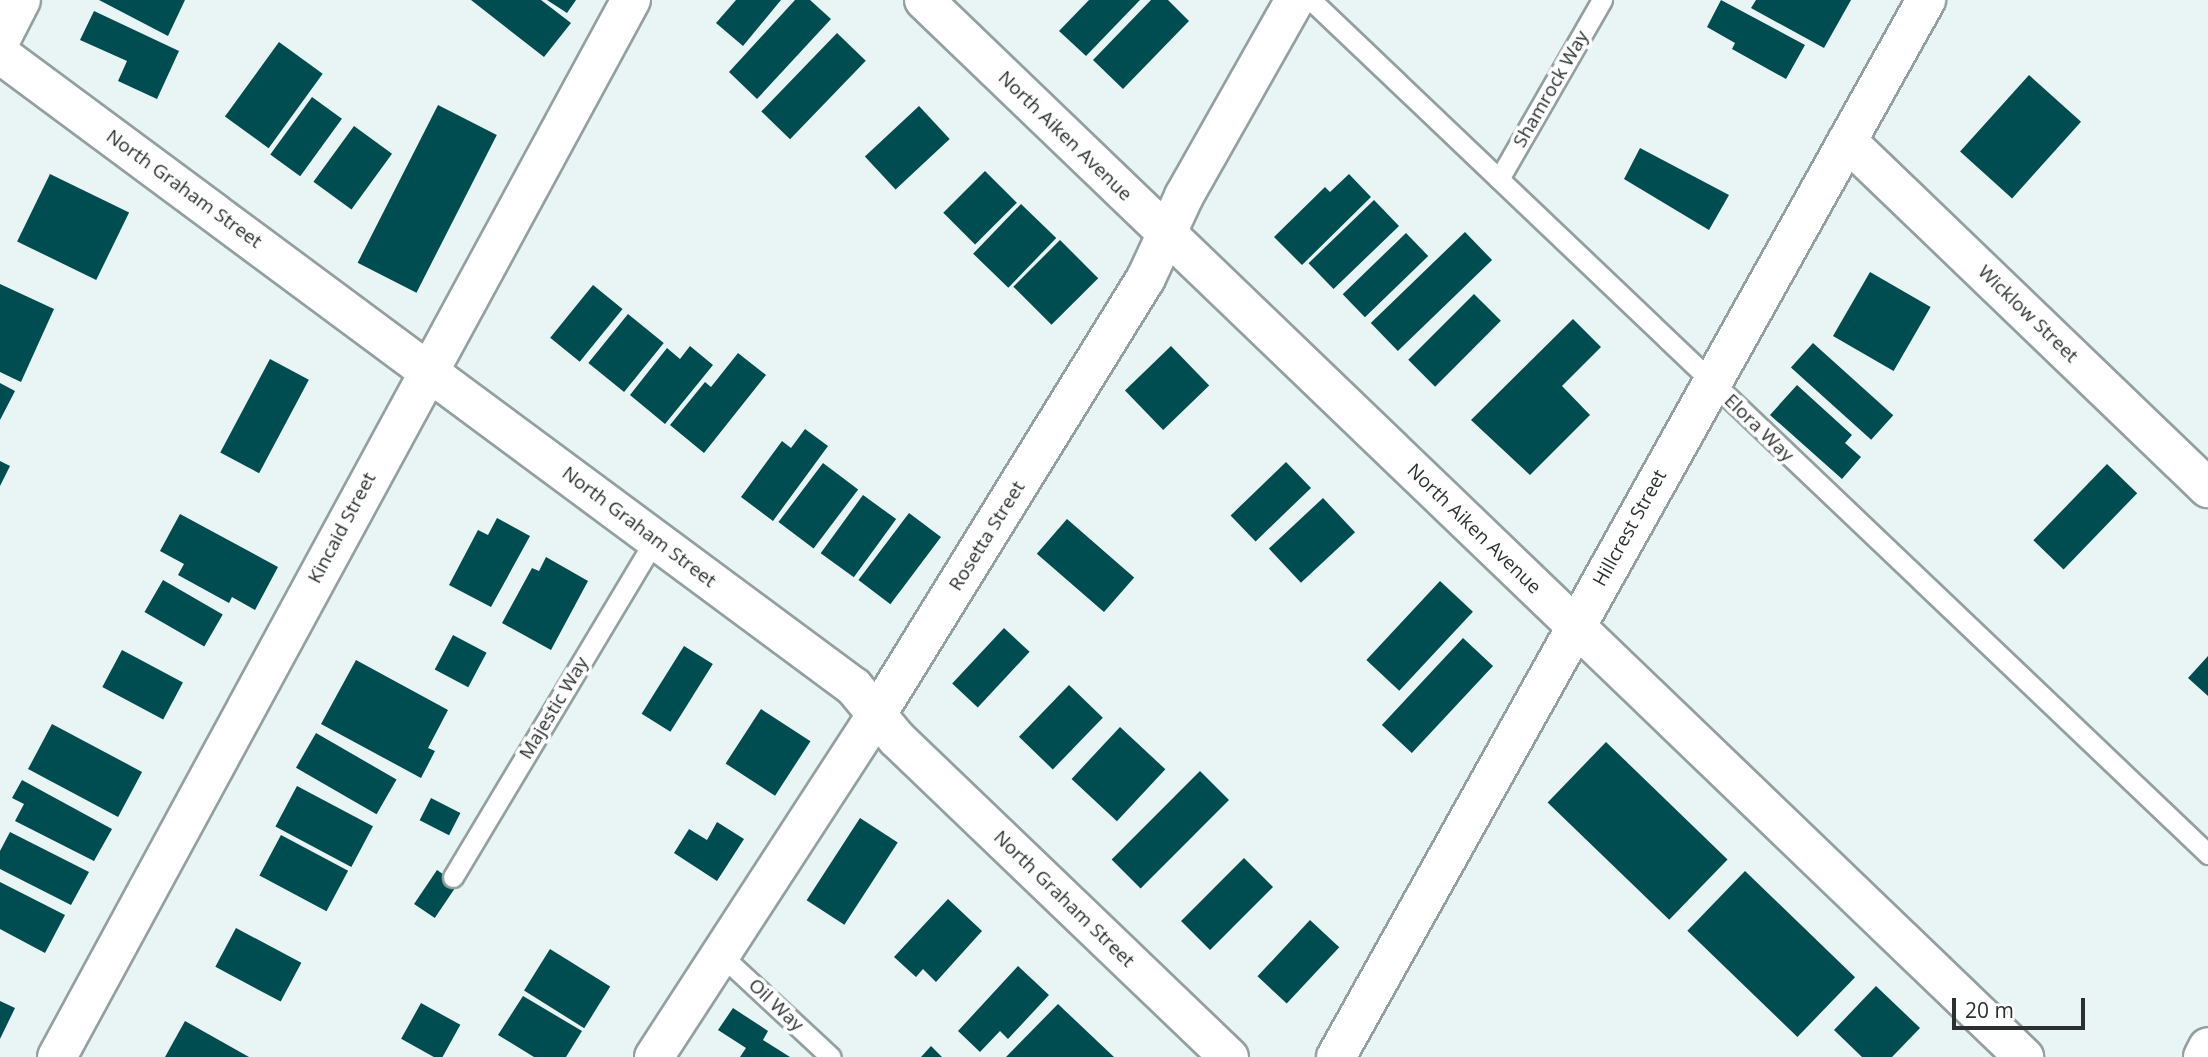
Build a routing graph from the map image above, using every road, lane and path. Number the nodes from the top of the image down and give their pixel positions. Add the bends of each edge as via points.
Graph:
1 (21, 0) edge
2 (631, 0) edge
3 (924, 0) edge
4 (1295, 0) edge
5 (1311, 0) edge
6 (1602, 0) edge
7 (1926, 0) edge
8 (0, 41) edge
9 (0, 54) edge
10 (1847, 141) junction
11 (1499, 178) junction
12 (1167, 236) junction
13 (428, 370) junction
14 (1712, 382) junction
15 (2208, 488) edge
16 (654, 540) junction
17 (1576, 626) junction
18 (877, 714) junction
19 (2208, 854) edge
20 (453, 877) dead end
21 (720, 954) junction
22 (2208, 1047) edge
23 (57, 1057) edge
24 (654, 1057) edge
25 (831, 1057) edge
26 (1229, 1057) edge
27 (1336, 1057) edge
28 (2024, 1057) edge
29 (2203, 1057) edge

1 - 8 street
2 - 13 street, Kincaid Street
3 - 12 street, North Aiken Avenue
4 - 12 street, Rosetta Street
5 - 11 lane, Elora Way
6 - 11 lane, Shamrock Way
7 - 10 street, Hillcrest Street
9 - 13 street, North Graham Street
10 - 14 street, Hillcrest Street
10 - 15 street, Wicklow Street
11 - 14 lane, Elora Way
12 - 17 street, North Aiken Avenue
12 - 18 street, Rosetta Street
13 - 16 street, North Graham Street
13 - 23 street, Kincaid Street
14 - 17 street, Hillcrest Street
14 - 19 lane, Elora Way
16 - 18 street, North Graham Street via 854,687
16 - 20 lane, Majestic Way
17 - 27 street, Hillcrest Street
17 - 28 street, North Aiken Avenue
18 - 21 street, Rosetta Street
18 - 26 street, North Graham Street
21 - 24 street, Rosetta Street
21 - 25 lane, Oil Way
22 - 29 street

